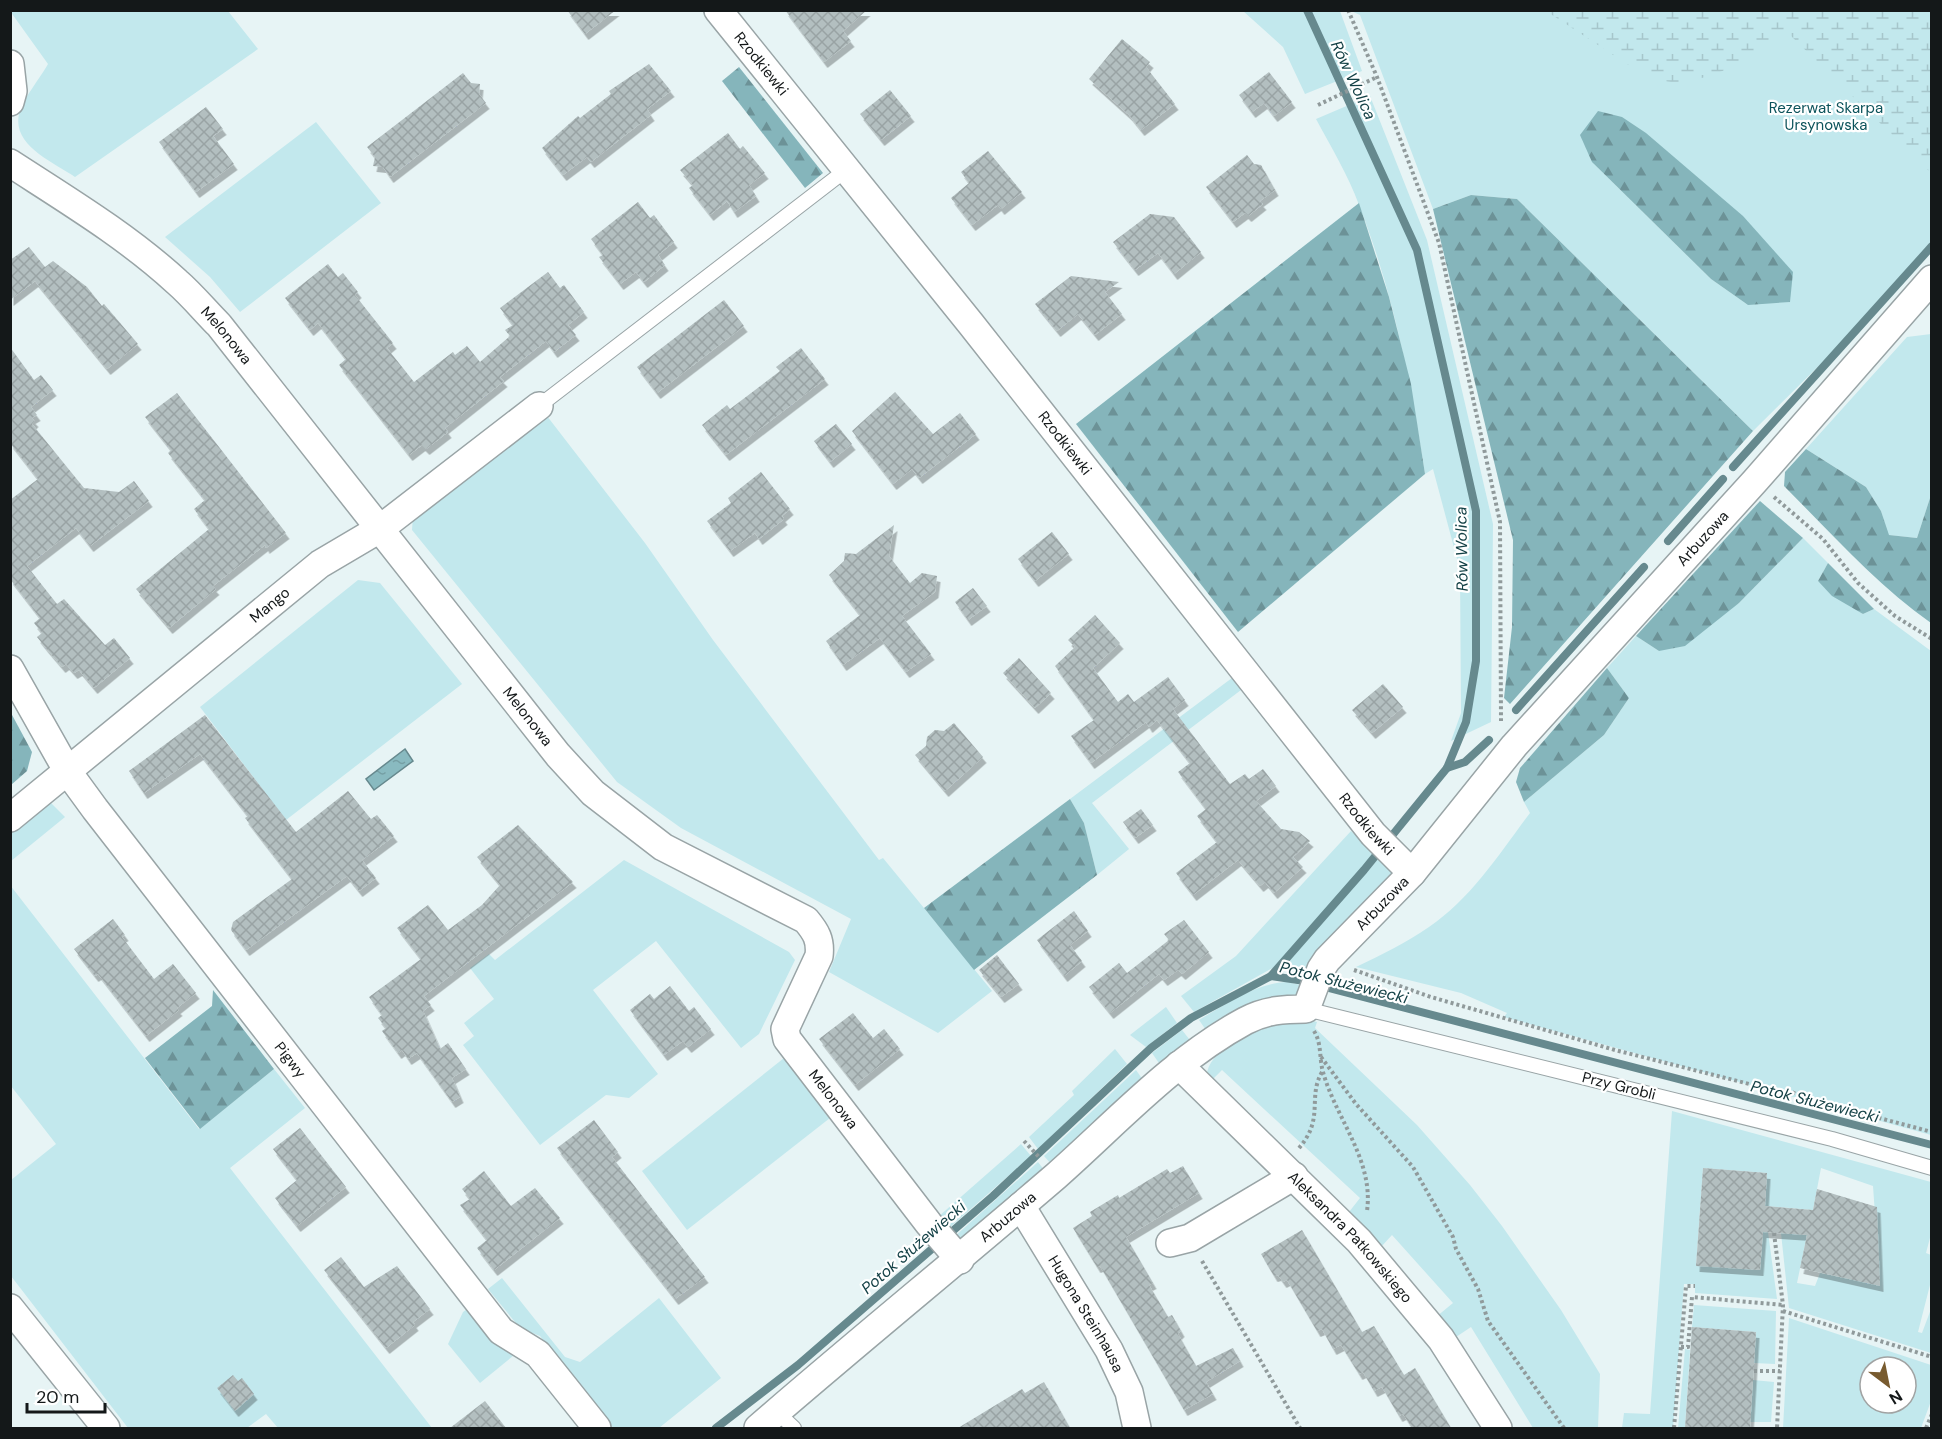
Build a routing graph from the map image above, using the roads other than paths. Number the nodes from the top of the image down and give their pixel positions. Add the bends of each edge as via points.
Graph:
1 (718, 10) edge
2 (10, 64) edge
3 (10, 102) edge
4 (10, 163) edge
5 (846, 170) junction
6 (1932, 279) edge
7 (539, 406) joint
8 (381, 528) junction
9 (10, 669) edge
10 (68, 772) junction
11 (10, 818) edge
12 (1407, 869) junction
13 (1309, 1011) junction
14 (1179, 1065) junction
15 (1932, 1168) edge
16 (1294, 1176) junction
17 (1021, 1206) junction
18 (1180, 1241) road end
19 (957, 1257) junction
20 (10, 1308) edge
21 (776, 1423) edge
22 (106, 1428) edge
23 (597, 1428) edge
24 (1137, 1428) edge
25 (1498, 1428) edge

1 - 5 street, Rzodkiewki
2 - 3 street
4 - 8 street, Melonowa via 176,281 219,325
5 - 7 lane
5 - 12 street, Rzodkiewki via 1373,834
6 - 12 street, Arbuzowa
7 - 8 street, Mango
8 - 10 street, Mango via 320,564
8 - 19 street, Melonowa via 558,755 593,793 663,847 806,920 814,930 819,956 784,1029 787,1039
9 - 10 street, Pigwy
10 - 11 street, Mango
10 - 23 street, Pigwy via 501,1331 538,1354
12 - 13 street, Arbuzowa via 1321,969
13 - 14 street, Arbuzowa via 1276,1009 1260,1013
13 - 15 lane, Przy Grobli via 1832,1139
14 - 16 street, Aleksandra Patkowskiego
14 - 17 street, Arbuzowa
16 - 18 street
16 - 25 street, Aleksandra Patkowskiego via 1359,1241 1441,1339
17 - 19 street, Arbuzowa
17 - 24 street, Hugona Steinhausa via 1109,1350 1129,1392
19 - 21 street, Arbuzowa
20 - 22 street

